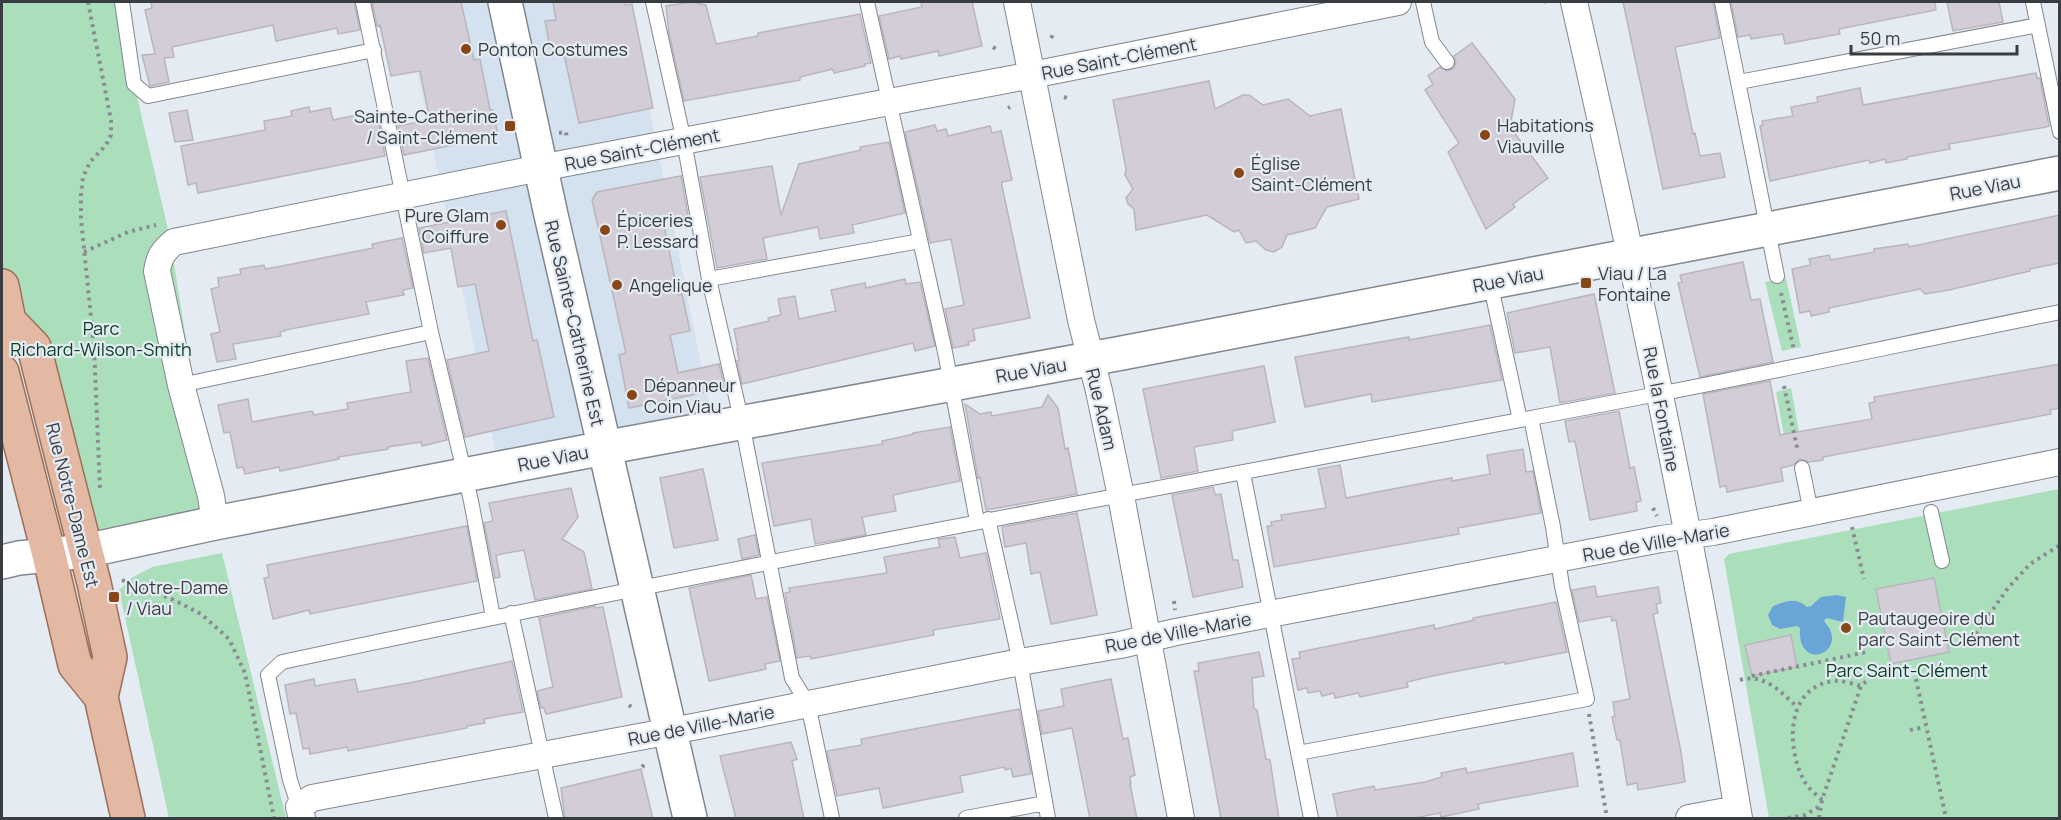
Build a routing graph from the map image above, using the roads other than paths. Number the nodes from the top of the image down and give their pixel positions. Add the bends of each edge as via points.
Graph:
1 (122, 2) edge
2 (363, 2) edge
3 (504, 2) edge
4 (653, 2) edge
5 (867, 2) edge
6 (1017, 2) edge
7 (1398, 2) edge
8 (1423, 2) edge
9 (1574, 2) edge
10 (1722, 2) edge
11 (2033, 2) edge
12 (2038, 25) junction
13 (374, 50) junction
14 (1447, 62) dead end
15 (1032, 75) junction
16 (1739, 82) junction
17 (888, 102) junction
18 (2060, 132) edge
19 (684, 141) junction
20 (540, 168) junction
21 (2060, 173) edge
22 (402, 196) junction
23 (1768, 229) junction
24 (920, 241) junction
25 (1631, 255) junction
26 (1777, 276) road end
27 (709, 279) junction
28 (1490, 282) junction
29 (2, 286) edge
30 (2060, 312) edge
31 (9, 321) junction
32 (431, 332) junction
33 (2, 355) edge
34 (1090, 359) junction
35 (2, 372) edge
36 (181, 385) junction
37 (950, 385) junction
38 (1659, 393) junction
39 (1526, 419) junction
40 (742, 423) junction
41 (604, 448) junction
42 (2060, 462) edge
43 (1802, 468) road end
44 (1243, 473) junction
45 (466, 475) junction
46 (1121, 496) junction
47 (1811, 512) junction
48 (1931, 512) dead end
49 (982, 520) junction
50 (215, 523) junction
51 (1688, 535) junction
52 (85, 551) junction
53 (49, 555) junction
54 (1557, 559) junction
55 (1942, 561) dead end
56 (2, 562) edge
57 (771, 562) junction
58 (637, 588) junction
59 (511, 613) junction
60 (1270, 614) junction
61 (493, 617) junction
62 (1146, 638) junction
63 (1020, 662) junction
64 (101, 697) junction
65 (808, 704) junction
66 (670, 731) junction
67 (1298, 753) junction
68 (542, 754) junction
69 (1045, 803) junction
70 (301, 813) edge
71 (1738, 814) edge
72 (128, 819) edge
73 (556, 819) edge
74 (690, 819) edge
75 (832, 819) edge
76 (966, 819) edge
77 (1048, 819) edge
78 (1181, 819) edge
79 (1311, 819) edge
80 (1689, 819) edge

1 - 13 lane via 134,84 148,96
2 - 13 lane
3 - 20 main road, Rue Sainte-Catherine Est
4 - 19 lane
5 - 17 lane
6 - 15 street, Rue Adam
7 - 15 street, Rue Saint-Clément
8 - 14 lane via 1432,42
9 - 25 street, Rue la Fontaine
10 - 16 lane
11 - 12 lane
12 - 16 lane
12 - 18 lane
13 - 22 lane
15 - 17 street, Rue Saint-Clément
15 - 34 street, Rue Adam
16 - 23 lane
17 - 19 street, Rue Saint-Clément
17 - 24 lane
19 - 20 street, Rue Saint-Clément
19 - 27 lane
20 - 22 street, Rue Saint-Clément
20 - 41 main road, Rue Sainte-Catherine Est
21 - 23 main road, Rue Viau
22 - 32 lane
22 - 36 street, Rue Saint-Clément via 184,239 167,247 159,258 158,271
23 - 25 main road, Rue Viau
23 - 26 lane
24 - 27 lane
24 - 37 lane
25 - 28 main road, Rue Viau
25 - 38 street, Rue la Fontaine
27 - 40 lane
28 - 34 main road, Rue Viau
28 - 39 lane
29 - 31 main road
30 - 38 lane
31 - 33 main road
31 - 52 main road, Rue Notre-Dame Est via 34,347
32 - 36 lane
32 - 45 lane
34 - 37 main road, Rue Viau
34 - 46 street, Rue Adam
35 - 53 main road, Rue Notre-Dame Est
36 - 50 street, Rue Saint-Clément
37 - 40 main road, Rue Viau
37 - 49 lane
38 - 39 lane
38 - 51 street, Rue la Fontaine
39 - 44 lane
39 - 54 lane via 1553,527
40 - 41 main road, Rue Viau
40 - 57 lane
41 - 45 main road, Rue Viau
41 - 58 main road, Rue Sainte-Catherine Est
42 - 47 street, Rue de Ville-Marie
43 - 47 lane
44 - 46 lane
44 - 60 lane
45 - 50 main road, Rue Viau
45 - 61 lane
46 - 49 lane
46 - 62 street, Rue Adam
47 - 51 street, Rue de Ville-Marie
48 - 55 lane
49 - 57 lane
49 - 63 lane
50 - 52 main road, Rue Viau
51 - 54 street, Rue de Ville-Marie
51 - 71 street, Rue la Fontaine
52 - 53 main road, Rue Viau
52 - 64 main road, Rue Notre-Dame Est via 110,657
53 - 56 main road, Rue Viau
53 - 64 main road, Rue Notre-Dame Est via 75,665
54 - 60 street, Rue de Ville-Marie
54 - 67 lane via 1587,699
57 - 58 lane
57 - 65 lane via 792,678
58 - 59 lane
58 - 66 main road, Rue Sainte-Catherine Est
59 - 61 lane
59 - 68 lane
60 - 62 street, Rue de Ville-Marie
60 - 67 lane
61 - 70 lane via 282,662 268,675 290,780
62 - 63 street, Rue de Ville-Marie
62 - 78 street, Rue Adam
63 - 65 street, Rue de Ville-Marie
63 - 69 lane
64 - 72 main road, Rue Notre-Dame Est
65 - 66 street, Rue de Ville-Marie
65 - 75 lane
66 - 68 street, Rue de Ville-Marie
66 - 74 main road, Rue Sainte-Catherine Est
67 - 79 lane
68 - 70 street, Rue de Ville-Marie via 312,798
68 - 73 lane
69 - 76 lane
69 - 77 lane
71 - 80 street

